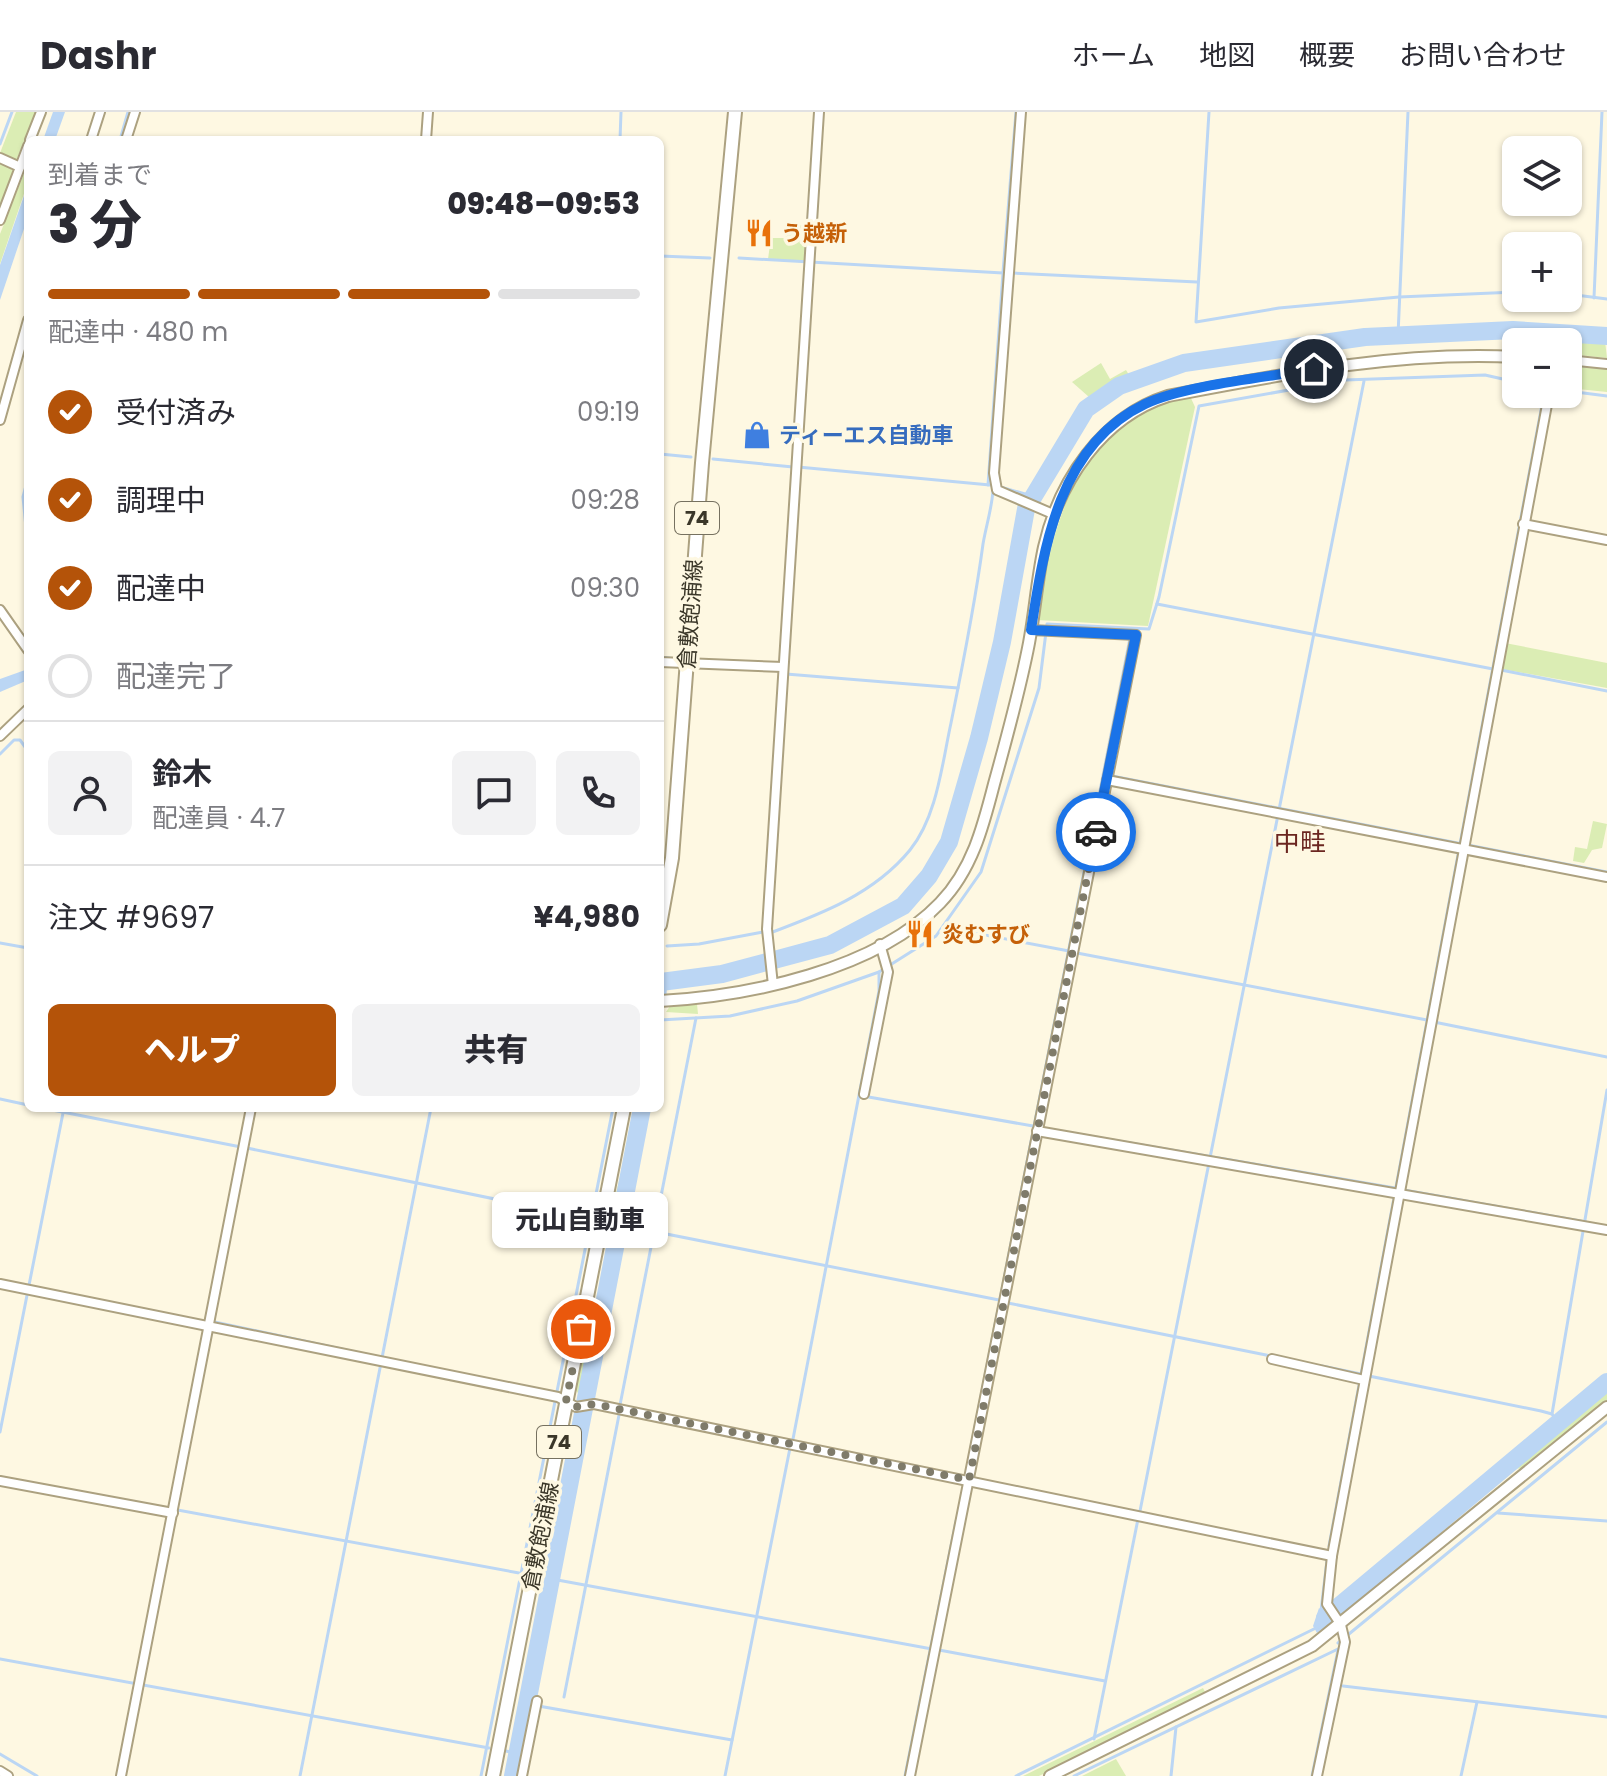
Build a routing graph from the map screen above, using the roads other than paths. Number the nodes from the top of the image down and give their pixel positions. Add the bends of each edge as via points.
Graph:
1 (41, 112) edge
2 (100, 112) edge
3 (135, 112) edge
4 (428, 112) edge
5 (735, 112) edge
6 (819, 112) edge
7 (1021, 112) edge
8 (32, 136) edge
9 (92, 136) edge
10 (127, 136) edge
11 (426, 136) edge
12 (24, 156) edge
13 (0, 158) edge
14 (20, 167) junction
15 (0, 220) edge
16 (24, 334) edge
17 (1502, 358) edge
18 (1582, 361) edge
19 (1607, 364) edge
20 (1323, 367) junction
21 (1325, 384) dead end
22 (1546, 408) edge
23 (0, 420) edge
24 (1053, 514) junction
25 (1523, 524) junction
26 (1607, 540) edge
27 (0, 610) edge
28 (1031, 630) junction
29 (24, 644) edge
30 (664, 662) edge
31 (686, 664) junction
32 (783, 670) junction
33 (24, 713) edge
34 (0, 736) edge
35 (1107, 780) junction
36 (1462, 847) junction
37 (1607, 877) edge
38 (664, 903) edge
39 (880, 944) junction
40 (773, 985) junction
41 (664, 1001) edge
42 (864, 1094) dead end
43 (250, 1112) edge
44 (623, 1112) edge
45 (1037, 1131) junction
46 (1397, 1193) junction
47 (1607, 1230) edge
48 (0, 1284) edge
49 (208, 1324) junction
50 (1272, 1359) dead end
51 (1362, 1379) junction
52 (559, 1398) junction
53 (1607, 1407) edge
54 (969, 1480) junction
55 (0, 1481) edge
56 (171, 1511) junction
57 (1332, 1556) junction
58 (1339, 1625) junction
59 (537, 1704) dead end
60 (0, 1771) edge
61 (8, 1776) edge
62 (121, 1776) edge
63 (493, 1776) edge
64 (522, 1776) edge
65 (910, 1776) edge
66 (1050, 1776) edge
67 (1317, 1776) edge

1 - 8 street
2 - 9 street
3 - 10 street
4 - 11 street
5 - 31 main road, 倉敷飽浦線 / 74
6 - 32 street
7 - 24 street via 994,473 997,486
12 - 14 street
13 - 14 street
14 - 15 street
16 - 23 street
17 - 20 street
18 - 19 street
20 - 21 street
20 - 24 street via 1146,404 1115,423 1090,450
22 - 25 street
24 - 28 street
25 - 26 street
25 - 36 street
27 - 29 street
28 - 35 street via 1136,635
28 - 39 street via 971,858 940,903
30 - 31 street
31 - 32 street
31 - 38 main road, 倉敷飽浦線 / 74
32 - 40 street via 767,929
33 - 34 street
35 - 36 street
35 - 45 street
36 - 37 street
36 - 46 street
39 - 40 street via 827,969
39 - 42 street via 887,968
40 - 41 street via 723,997
43 - 49 street
44 - 52 main road, 倉敷飽浦線 / 74
45 - 46 street
45 - 54 street
46 - 47 street
46 - 51 street
48 - 49 street
49 - 52 street
49 - 56 street
50 - 51 street
51 - 57 street
52 - 54 street
52 - 63 main road, 倉敷飽浦線 / 74
53 - 58 street
54 - 57 street
54 - 65 street
55 - 56 street
56 - 62 street
57 - 58 street via 1326,1598
58 - 66 street via 1292,1657
58 - 67 street
59 - 64 street
60 - 61 street

